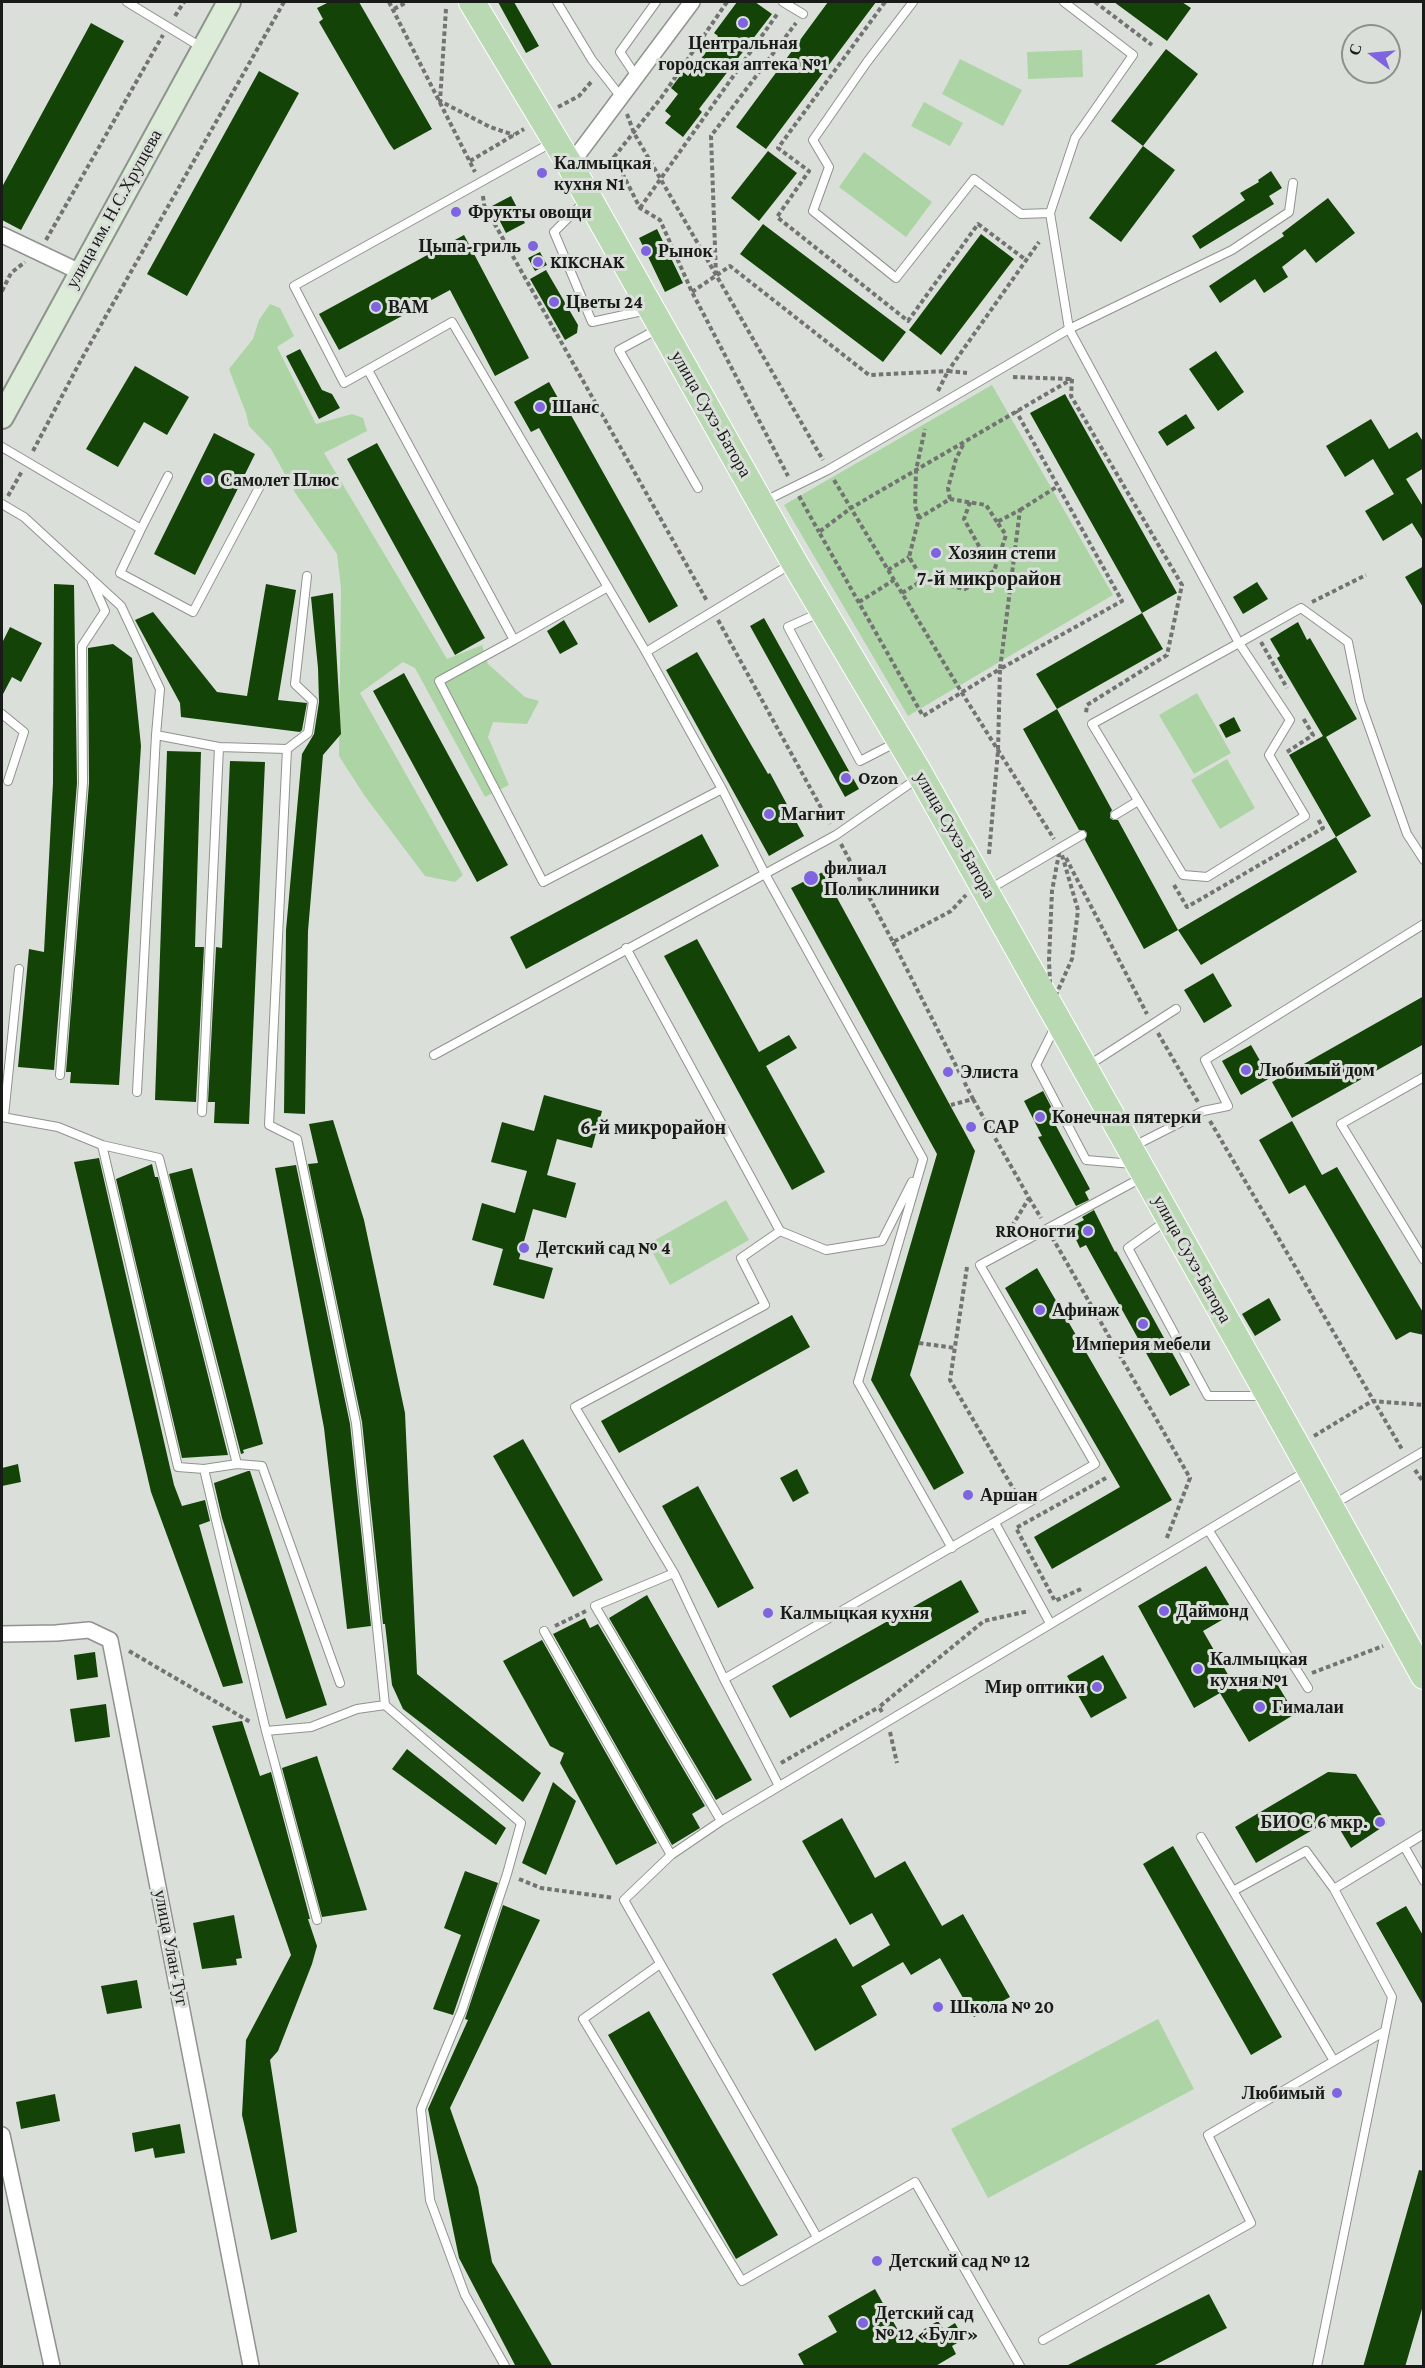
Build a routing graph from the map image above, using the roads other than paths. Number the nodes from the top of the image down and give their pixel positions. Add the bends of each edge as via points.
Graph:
1 (127, 2) edge
2 (229, 2) edge
3 (472, 2) edge
4 (557, 2) edge
5 (656, 2) edge
6 (692, 2) edge
7 (784, 2) edge
8 (913, 2) edge
9 (1064, 2) edge
10 (803, 15) road end
11 (202, 47) junction
12 (636, 76) junction
13 (621, 97) junction
14 (555, 141) junction
15 (570, 165) junction
16 (1293, 183) dead end
17 (589, 198) junction
18 (1050, 213) junction
19 (2, 235) edge
20 (80, 272) junction
21 (657, 318) junction
22 (1069, 329) junction
23 (368, 370) junction
24 (2, 417) edge
25 (2, 447) edge
26 (168, 476) dead end
27 (261, 484) dead end
28 (698, 488) dead end
29 (761, 502) junction
30 (2, 504) edge
31 (141, 529) junction
32 (794, 562) junction
33 (307, 576) dead end
34 (90, 578) junction
35 (608, 587) junction
36 (823, 612) junction
37 (514, 640) junction
38 (1239, 643) junction
39 (646, 652) junction
40 (2, 714) edge
41 (156, 735) junction
42 (900, 740) junction
43 (219, 747) junction
44 (287, 749) junction
45 (921, 776) junction
46 (8, 781) dead end
47 (722, 789) junction
48 (1138, 801) junction
49 (1115, 815) dead end
50 (1082, 835) dead end
51 (1424, 860) edge
52 (765, 874) junction
53 (987, 891) junction
54 (1424, 924) edge
55 (626, 948) junction
56 (19, 969) dead end
57 (1176, 1009) dead end
58 (1055, 1013) junction
59 (434, 1055) dead end
60 (1085, 1067) junction
61 (60, 1075) dead end
62 (1424, 1077) edge
63 (137, 1092) dead end
64 (202, 1112) dead end
65 (3, 1116) edge
66 (102, 1145) junction
67 (923, 1159) junction
68 (1138, 1163) junction
69 (1170, 1218) junction
70 (780, 1231) junction
71 (1424, 1260) edge
72 (1269, 1396) junction
73 (1424, 1451) edge
74 (237, 1464) junction
75 (204, 1469) junction
76 (1309, 1470) junction
77 (1330, 1507) junction
78 (995, 1523) junction
79 (1209, 1531) junction
80 (952, 1548) junction
81 (674, 1573) junction
82 (1050, 1623) junction
83 (544, 1631) road end
84 (2, 1634) edge
85 (1424, 1676) edge
86 (724, 1679) junction
87 (340, 1683) dead end
88 (1308, 1688) dead end
89 (385, 1705) junction
90 (266, 1731) junction
91 (779, 1786) junction
92 (721, 1821) junction
93 (1424, 1834) edge
94 (1201, 1837) dead end
95 (1404, 1846) junction
96 (671, 1855) junction
97 (1424, 1881) edge
98 (1334, 1889) junction
99 (1233, 1891) junction
100 (317, 1920) dead end
101 (660, 1964) junction
102 (1385, 2031) junction
103 (1334, 2061) junction
104 (2, 2135) edge
105 (817, 2237) junction
106 (1043, 2340) dead end
107 (52, 2367) edge
108 (251, 2367) edge
109 (505, 2367) edge
110 (1020, 2367) edge
111 (1317, 2367) edge

1 - 11 lane
2 - 11 main road, улица им. Н.С.Хрущева
3 - 14 main road, улица Сухэ-Батора
4 - 13 lane
5 - 12 lane via 620,52
6 - 12 street
7 - 10 lane
8 - 18 lane via 813,140 829,166 813,211 896,278 974,179 1020,214
9 - 18 lane via 1132,55 1075,138
11 - 20 main road, улица им. Н.С.Хрущева
12 - 13 street
13 - 15 street
14 - 15 main road, улица Сухэ-Батора
14 - 23 lane via 294,286 344,383
15 - 17 main road, улица Сухэ-Батора
16 - 22 lane via 1289,212 1232,250
17 - 21 main road, улица Сухэ-Батора
17 - 21 lane via 554,232 592,322
18 - 22 lane
19 - 20 street
20 - 24 main road, улица им. Н.С.Хрущева
21 - 28 lane via 620,350
21 - 29 main road, улица Сухэ-Батора
22 - 29 lane via 828,470
22 - 38 lane
23 - 35 lane via 452,322
23 - 37 lane
25 - 31 lane
26 - 31 lane
27 - 31 lane via 193,612 120,573
29 - 32 main road, улица Сухэ-Батора
30 - 34 lane via 24,517
32 - 36 main road, улица Сухэ-Батора
32 - 39 lane
33 - 44 lane via 296,684 313,701 308,734
34 - 41 lane via 121,606 160,689
34 - 61 lane via 105,611 82,646 83,783
35 - 37 lane
35 - 39 lane
36 - 42 main road, улица Сухэ-Батора
36 - 42 lane via 788,627 861,761
37 - 47 lane via 439,681 543,882
38 - 48 lane via 1092,724
38 - 48 lane via 1290,720 1269,755 1305,816 1207,877 1183,875
38 - 51 lane via 1301,608 1348,642 1360,701 1407,834
39 - 47 lane
40 - 46 lane via 24,732
41 - 43 lane
41 - 63 lane
42 - 45 main road, улица Сухэ-Батора
43 - 44 lane
43 - 64 lane
44 - 89 lane via 269,1125 297,1138 356,1423
45 - 52 lane via 836,835
45 - 53 main road, улица Сухэ-Батора
47 - 52 lane
48 - 49 lane
50 - 53 lane
52 - 55 lane
52 - 67 lane
53 - 58 main road, улица Сухэ-Батора
54 - 68 lane via 1205,1060 1228,1106 1203,1111
55 - 59 lane
55 - 70 lane
56 - 65 lane
57 - 60 lane
58 - 60 main road, улица Сухэ-Батора
58 - 68 lane via 1036,1065 1086,1160
60 - 68 main road, улица Сухэ-Батора
62 - 71 lane via 1341,1124
65 - 66 lane via 58,1127
66 - 74 lane via 159,1158
66 - 75 lane via 178,1467
67 - 70 lane via 882,1241 826,1250
67 - 80 lane via 858,1382
68 - 69 main road, улица Сухэ-Батора
68 - 78 lane via 980,1265 1095,1464
69 - 72 main road, улица Сухэ-Батора
69 - 72 lane via 1128,1248 1208,1396
70 - 81 lane via 741,1258 765,1305 575,1407
72 - 76 main road, улица Сухэ-Батора
73 - 77 lane
74 - 75 lane
74 - 87 lane via 262,1466
75 - 90 lane
76 - 77 main road, улица Сухэ-Батора
76 - 79 lane
77 - 85 main road, улица Сухэ-Батора
78 - 80 lane
78 - 82 lane
79 - 82 lane
79 - 88 lane
80 - 86 lane
81 - 86 lane
81 - 92 lane via 596,1606
82 - 91 lane
83 - 96 lane
84 - 108 street, улица Улан-Туг via 89,1630 110,1640
86 - 91 lane
89 - 90 lane via 357,1709 311,1727
89 - 109 lane via 521,1823 462,2010 421,2109 430,2200 465,2295
90 - 100 lane
91 - 92 lane
92 - 96 lane
93 - 95 lane
94 - 99 lane
95 - 97 lane
95 - 98 lane
96 - 101 lane via 624,1900
98 - 99 lane via 1306,1851
98 - 102 lane via 1392,1997
99 - 103 lane
101 - 105 lane
101 - 105 lane via 583,2019 741,2281
102 - 103 lane
102 - 111 lane
103 - 106 lane via 1208,2135 1251,2223
104 - 107 street
105 - 110 lane via 915,2182

